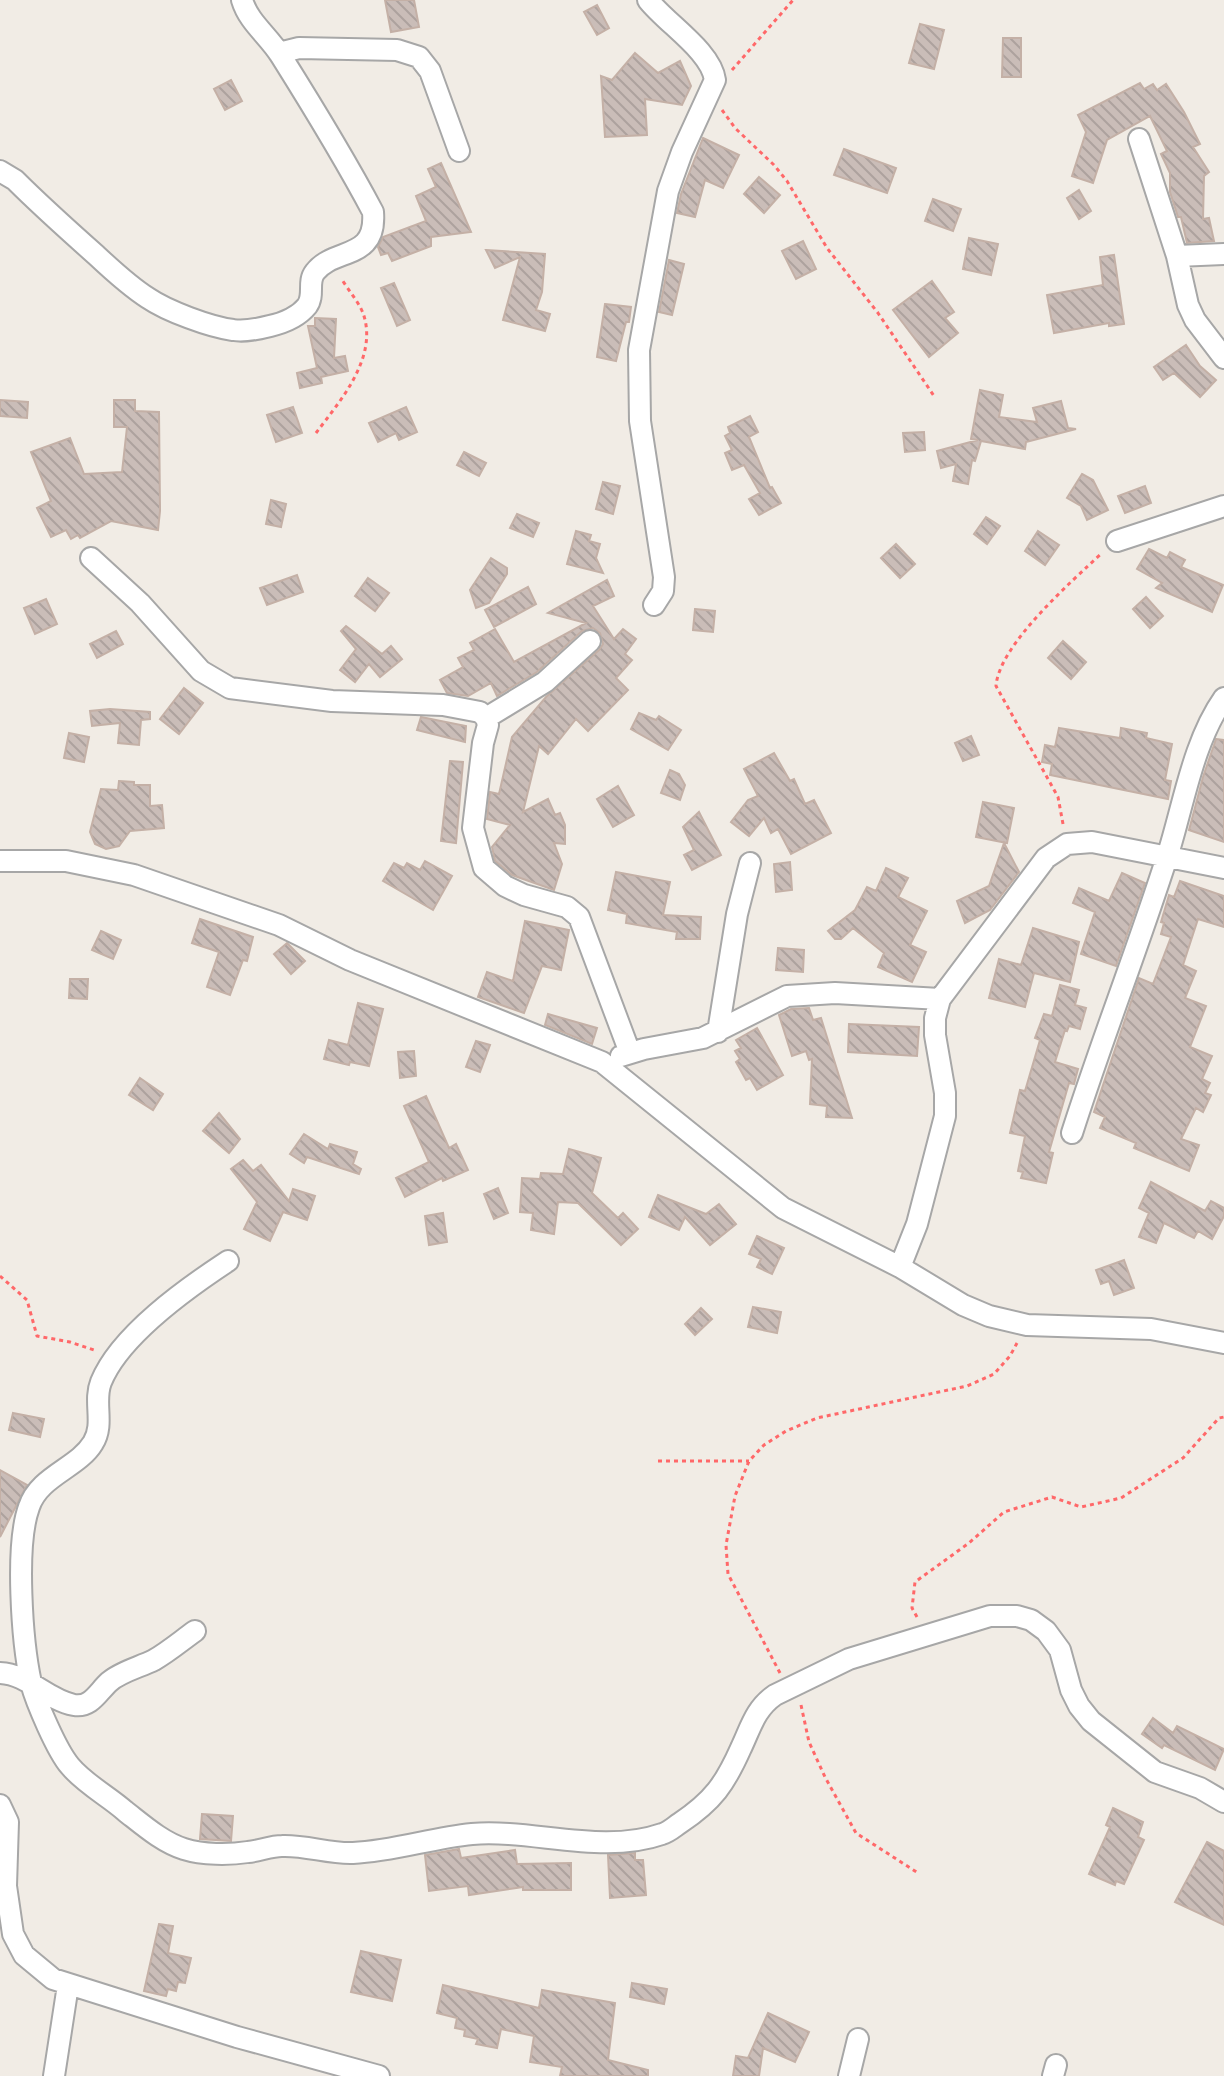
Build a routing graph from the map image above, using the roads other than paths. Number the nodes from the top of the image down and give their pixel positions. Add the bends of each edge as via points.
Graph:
1 (242, 0) edge
2 (648, 0) edge
3 (279, 53) junction
4 (1139, 139) dead end
5 (459, 151) dead end
6 (0, 171) edge
7 (1224, 254) edge
8 (1177, 256) junction
9 (1224, 358) edge
10 (1224, 506) edge
11 (1117, 541) road end
12 (91, 558) dead end
13 (654, 605) dead end
14 (590, 641) dead end
15 (1224, 698) edge
16 (486, 718) junction
17 (1167, 856) junction
18 (0, 861) edge
19 (750, 863) dead end
20 (1224, 868) edge
21 (940, 999) junction
22 (718, 1032) junction
23 (630, 1053) junction
24 (602, 1062) junction
25 (1072, 1133) dead end
26 (228, 1261) dead end
27 (900, 1267) junction
28 (1223, 1340) edge
29 (195, 1631) dead end
30 (0, 1673) edge
31 (32, 1684) junction
32 (1224, 1802) edge
33 (0, 1805) edge
34 (68, 1985) junction
35 (858, 2039) dead end
36 (54, 2076) edge
37 (379, 2076) edge
38 (849, 2076) edge

1 - 3 street via 253,24
2 - 13 street via 709,62 712,87 668,191 639,350 640,421 664,577
3 - 5 street via 299,48 397,50 419,57 430,71
3 - 6 street via 340,151 373,212 374,227 360,246 312,274 307,306 280,324 234,330 150,300
4 - 8 street
7 - 8 street
8 - 9 street via 1195,320
10 - 11 street
12 - 16 street via 201,671 230,688 332,701 443,705 480,712
14 - 16 street via 545,682
15 - 17 street via 1208,727
16 - 23 street via 473,828 484,868 505,886 567,907 579,917
17 - 20 street
17 - 21 street via 1092,842 1067,844 1046,858
17 - 25 street
18 - 24 street via 66,861 149,879 279,925 350,960
19 - 22 street
21 - 22 street via 787,996
21 - 27 street via 935,1035 945,1116 917,1224
22 - 23 street
23 - 24 street
24 - 27 street via 783,1208
26 - 31 street via 181,1293 114,1357 95,1397 97,1438 29,1504 23,1536 22,1624
27 - 28 street via 963,1305 1027,1325 1151,1329
29 - 31 street via 110,1681 85,1704 59,1700
30 - 31 street
31 - 32 street via 70,1766 152,1833 184,1849 247,1853 307,1846 348,1853 471,1834 631,1841 665,1834 705,1806 719,1791 765,1702 849,1659 990,1616 1017,1616 1046,1631 1060,1650 1071,1690 1091,1721 1155,1772
33 - 34 street via 8,1822 6,1886 13,1934 24,1955
34 - 36 street
34 - 37 street
35 - 38 street

